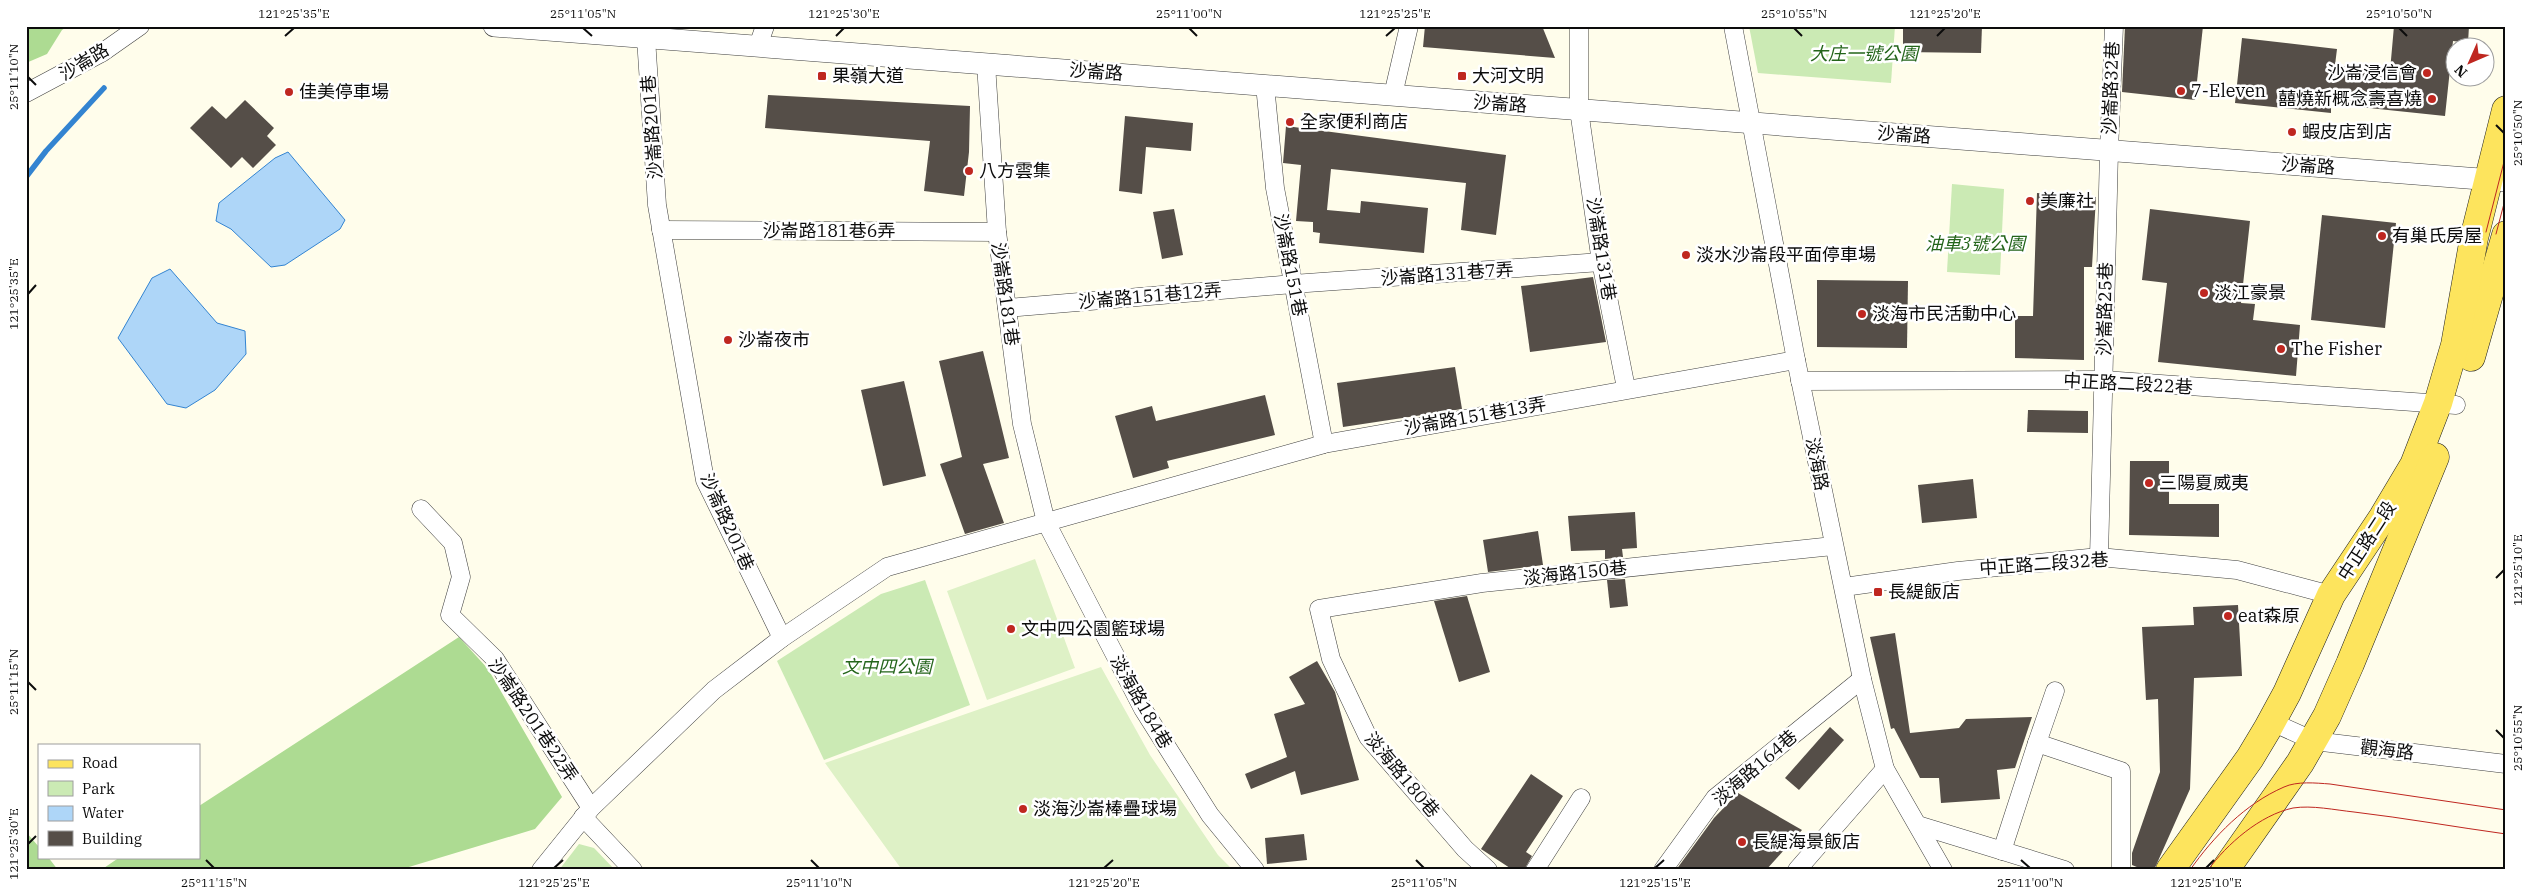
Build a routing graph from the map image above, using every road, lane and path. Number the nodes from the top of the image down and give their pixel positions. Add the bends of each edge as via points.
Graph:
1 (140, 26) edge
2 (494, 26) edge
3 (765, 26) edge
4 (1409, 26) edge
5 (1579, 26) edge
6 (1733, 26) edge
7 (2114, 26) edge
8 (646, 38) junction
9 (758, 46) junction
10 (986, 64) junction
11 (1265, 85) junction
12 (26, 94) edge
13 (1393, 95) junction
14 (1579, 110) junction
15 (2506, 110) edge
16 (1750, 123) junction
17 (2109, 151) junction
18 (2497, 181) edge
19 (661, 230) junction
20 (997, 232) junction
21 (2506, 235) edge
22 (1602, 262) junction
23 (1293, 284) junction
24 (1007, 308) junction
25 (1796, 360) junction
26 (2104, 380) junction
27 (1800, 381) junction
28 (1626, 388) junction
29 (2447, 404) junction
30 (1324, 444) junction
31 (421, 508) dead end
32 (1046, 522) junction
33 (1833, 546) junction
34 (2099, 557) junction
35 (1844, 587) junction
36 (2332, 595) junction
37 (1319, 609) joint
38 (782, 638) junction
39 (1862, 679) junction
40 (2055, 691) dead end
41 (2272, 722) junction
42 (2314, 741) junction
43 (2037, 743) junction
44 (2506, 764) edge
45 (1884, 769) junction
46 (1581, 798) dead end
47 (587, 812) junction
48 (1918, 825) junction
49 (2002, 851) junction
50 (541, 870) edge
51 (633, 870) edge
52 (1255, 870) edge
53 (1488, 870) edge
54 (1535, 870) edge
55 (1663, 870) edge
56 (1797, 870) edge
57 (1943, 870) edge
58 (2065, 870) edge
59 (2121, 870) edge
60 (2170, 870) edge
61 (2225, 870) edge

1 - 12 street, 沙崙路 via 103,52
2 - 8 street, 沙崙路
3 - 9 street
4 - 13 street
5 - 14 street, 沙崙路131巷
6 - 16 street, 淡海路
7 - 17 street, 沙崙路32巷
8 - 9 street, 沙崙路
8 - 19 street, 沙崙路201巷
9 - 10 street, 沙崙路
10 - 11 street, 沙崙路
10 - 20 street, 沙崙路181巷
11 - 13 street, 沙崙路
11 - 23 street, 沙崙路151巷 via 1275,188
13 - 14 street, 沙崙路
14 - 16 street, 沙崙路
14 - 22 street, 沙崙路131巷
15 - 18 main road, 中正路二段
16 - 17 street, 沙崙路
16 - 25 street, 淡海路
17 - 18 street, 沙崙路
17 - 26 street, 沙崙路25巷
18 - 29 main road, 中正路二段 via 2474,238
19 - 20 street, 沙崙路181巷6弄
19 - 38 street, 沙崙路201巷 via 705,480
20 - 24 street, 沙崙路181巷
21 - 29 main road, 中正路二段
22 - 23 street, 沙崙路131巷7弄
22 - 28 street, 沙崙路131巷
23 - 24 street, 沙崙路151巷12弄
23 - 30 street, 沙崙路151巷
24 - 32 street, 沙崙路181巷 via 1022,424
25 - 27 street, 淡海路
25 - 28 street, 沙崙路151巷13弄
26 - 27 street, 中正路二段22巷
26 - 29 street, 中正路二段22巷
26 - 34 street, 沙崙路25巷
27 - 33 street, 淡海路
28 - 30 street, 沙崙路151巷13弄
29 - 36 main road, 中正路二段 via 2383,517
29 - 42 main road, 中正路二段 via 2350,664
30 - 32 street
31 - 47 street, 沙崙路201巷22弄 via 453,543 461,577 450,615 495,659
32 - 38 street via 887,567
32 - 52 street, 淡海路184巷 via 1143,709 1210,815
33 - 35 street, 淡海路
33 - 37 street, 淡海路150巷 via 1482,583
34 - 35 street, 中正路二段32巷 via 1958,571
34 - 36 street, 中正路二段32巷 via 2237,570
35 - 39 street, 淡海路
36 - 41 main road, 中正路二段
37 - 53 street, 淡海路180巷 via 1331,659 1368,737 1465,849
38 - 47 street via 714,690
39 - 45 street, 淡海路
39 - 55 street, 淡海路164巷 via 1715,798
40 - 43 street
41 - 42 street, 觀海路
41 - 60 main road, 中正路二段
42 - 44 street, 觀海路
42 - 61 main road, 中正路二段
43 - 49 street
43 - 59 street via 2121,771
45 - 48 street, 淡海路
45 - 56 street
46 - 54 street
47 - 50 street
47 - 51 street
48 - 49 street
48 - 57 street, 淡海路
49 - 58 street

